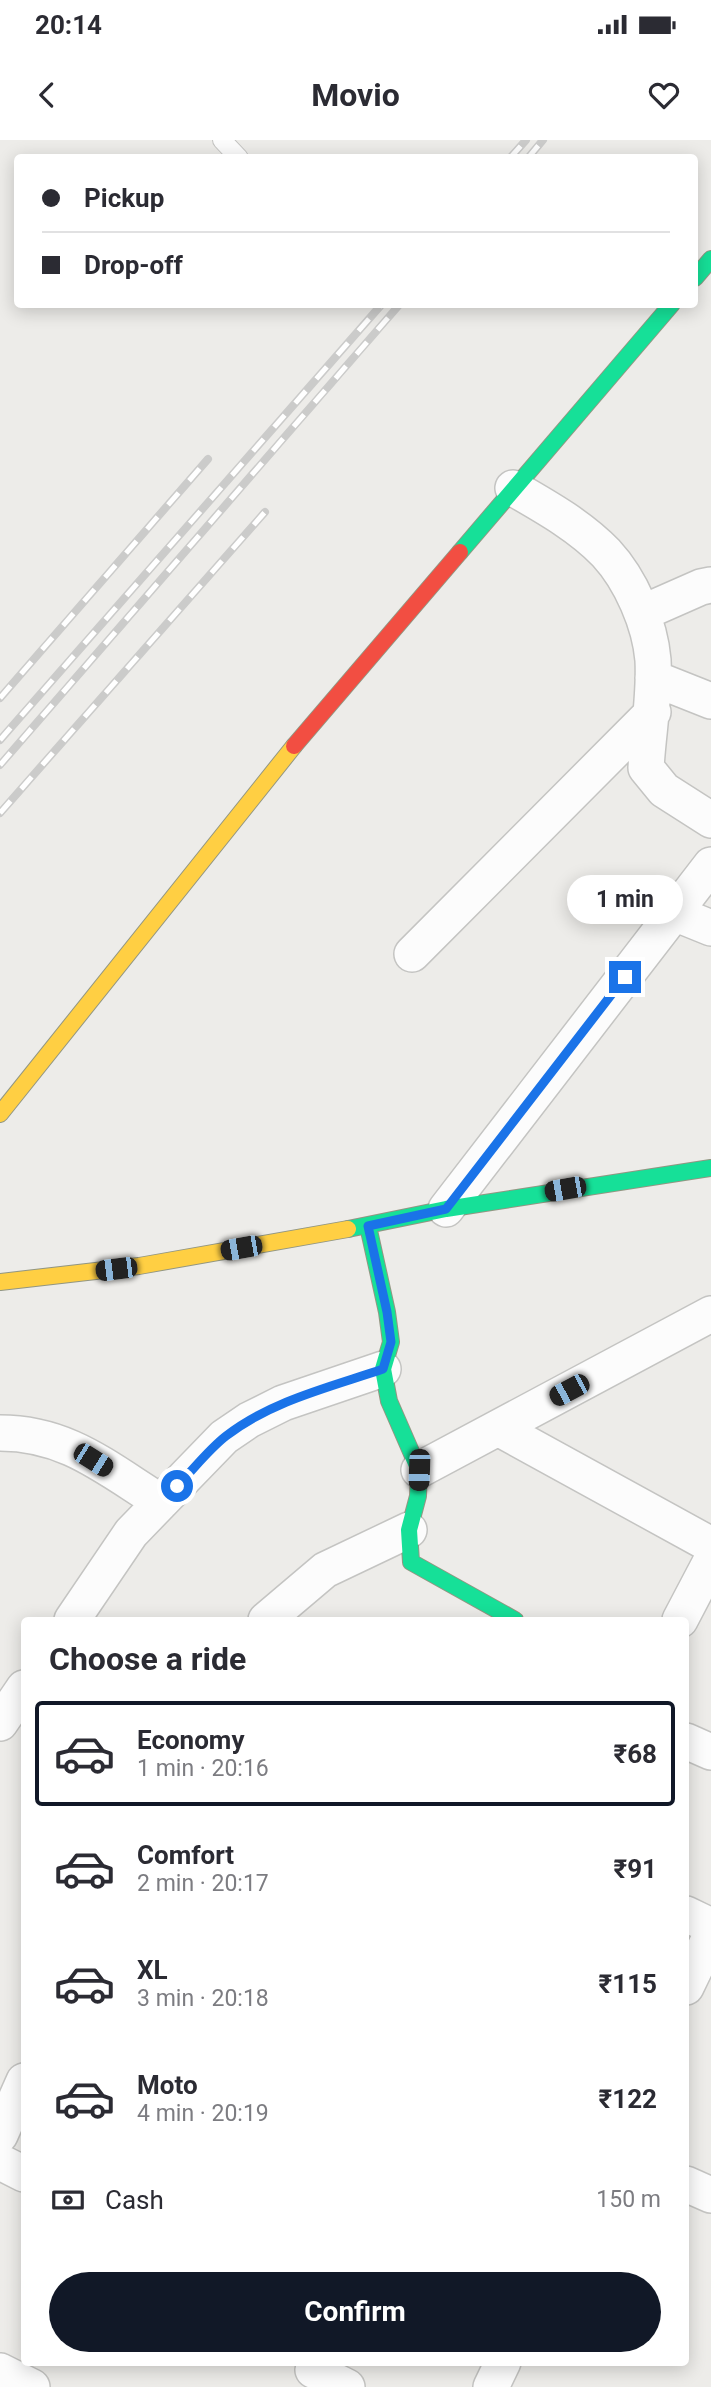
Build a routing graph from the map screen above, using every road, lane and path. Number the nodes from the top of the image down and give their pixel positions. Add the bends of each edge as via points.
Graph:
1 (222, 140) edge
2 (235, 154) edge
3 (711, 259) edge
4 (698, 274) edge
5 (669, 308) edge
6 (513, 488) junction
7 (711, 585) edge
8 (642, 613) junction
9 (653, 678) junction
10 (711, 701) edge
11 (653, 712) junction
12 (711, 820) edge
13 (711, 865) edge
14 (674, 913) junction
15 (711, 928) edge
16 (412, 954) dead end
17 (0, 1114) edge
18 (711, 1168) edge
19 (446, 1209) junction
20 (368, 1226) junction
21 (0, 1282) edge
22 (711, 1314) edge
23 (383, 1369) junction
24 (498, 1428) junction
25 (0, 1433) edge
26 (419, 1470) junction
27 (161, 1502) junction
28 (409, 1530) junction
29 (711, 1545) edge
30 (711, 1561) edge
31 (74, 1617) edge
32 (270, 1617) edge
33 (510, 1617) edge
34 (682, 1617) edge
35 (16, 1683) edge
36 (0, 1723) edge
37 (689, 1742) edge
38 (711, 1752) edge
39 (689, 1915) edge
40 (711, 1926) edge
41 (711, 1935) edge
42 (689, 1981) edge
43 (21, 2088) edge
44 (0, 2135) edge
45 (0, 2162) edge
46 (21, 2172) edge
47 (689, 2185) edge
48 (711, 2195) edge
49 (501, 2366) edge
50 (0, 2371) edge
51 (311, 2373) edge
52 (32, 2387) edge
53 (347, 2387) edge
54 (491, 2387) edge

1 - 2 lane
3 - 4 street
5 - 6 street
6 - 8 street via 560,515 606,554
6 - 17 street via 261,785
7 - 8 street
8 - 9 street
9 - 10 street
9 - 11 street
11 - 12 street via 646,768 664,790
11 - 16 street
13 - 14 street
14 - 15 street
14 - 19 street
18 - 19 street
19 - 20 street
20 - 21 street via 139,1266
20 - 23 street via 391,1342
22 - 24 street
23 - 26 street via 389,1401
23 - 27 street via 249,1420 224,1437
24 - 26 street
24 - 29 street
25 - 27 street via 23,1433 70,1446
26 - 28 street
27 - 31 street via 131,1533
28 - 32 street via 324,1570
28 - 33 street via 411,1562
30 - 34 street
35 - 36 street
37 - 38 street
39 - 40 street
41 - 42 street
43 - 44 street
45 - 46 street
47 - 48 street
49 - 54 street
50 - 52 street
51 - 53 street

